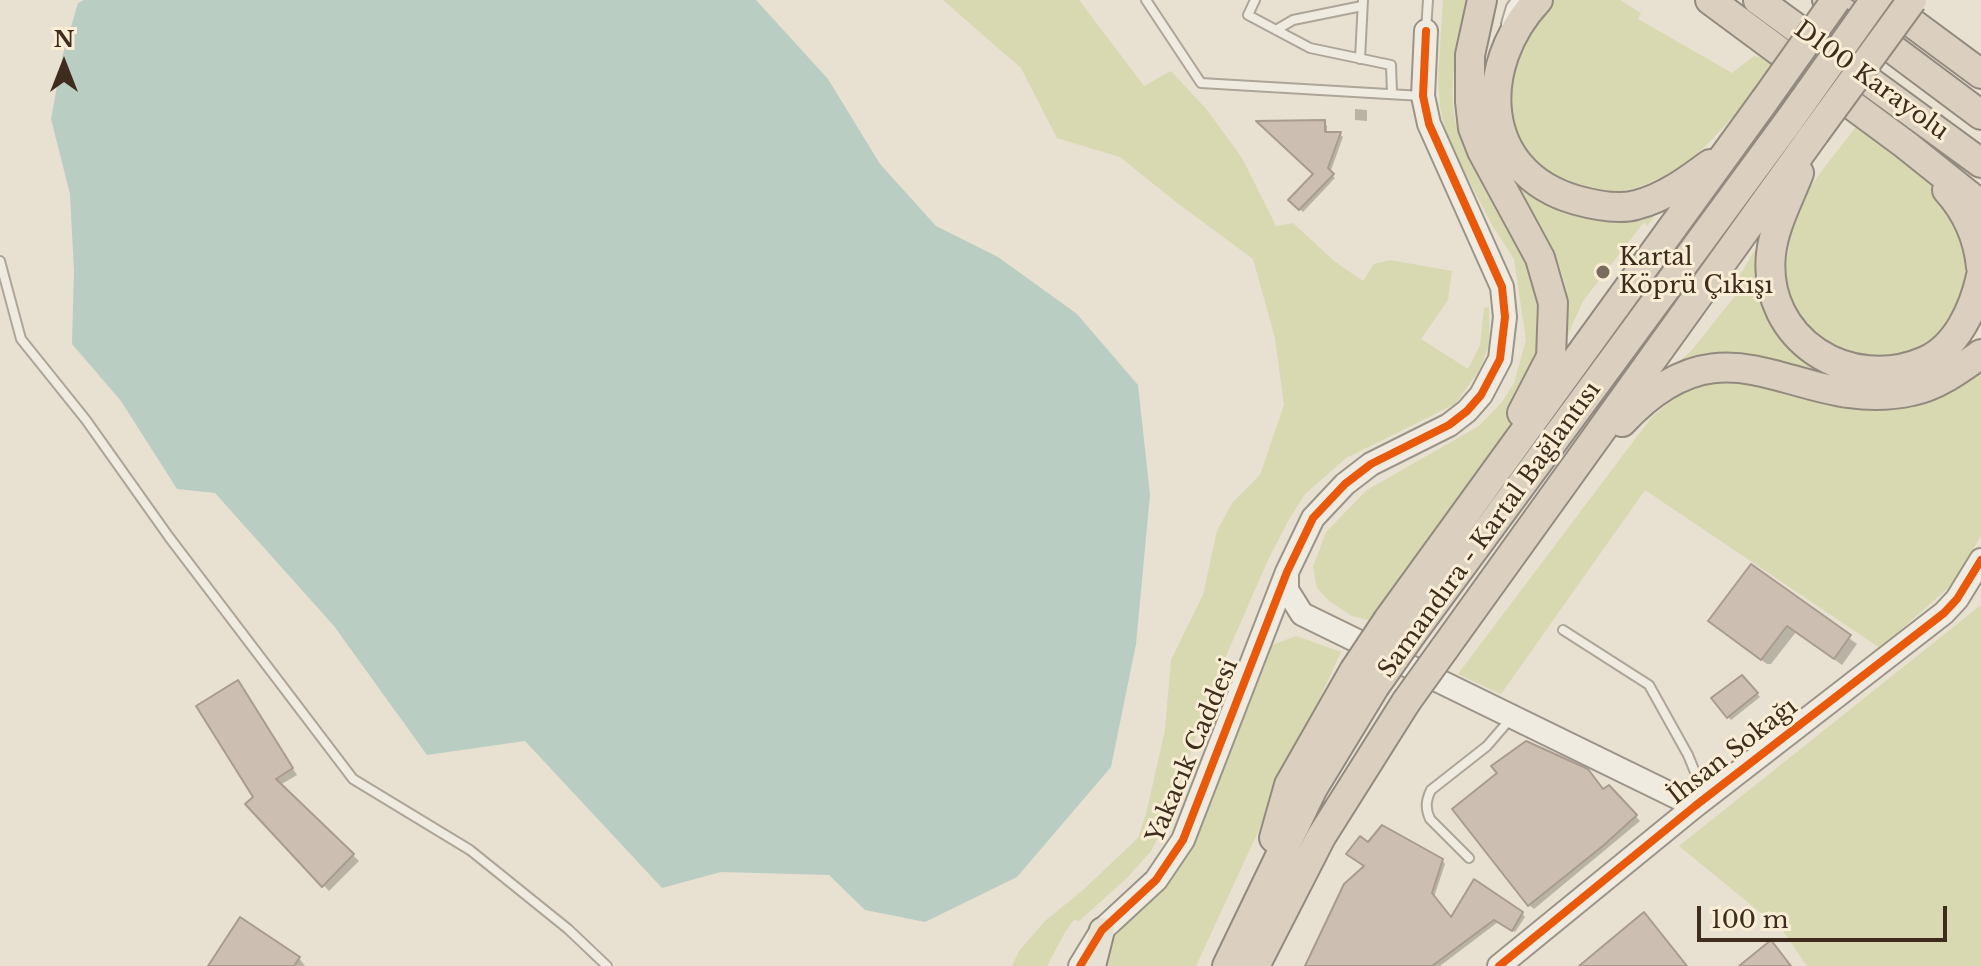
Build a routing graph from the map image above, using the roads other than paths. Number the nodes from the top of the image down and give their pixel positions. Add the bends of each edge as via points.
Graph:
1 (1146, 0) edge
2 (1255, 0) edge
3 (1426, 0) edge
4 (1482, 0) edge
5 (1516, 0) edge
6 (1538, 0) edge
7 (1710, 0) edge
8 (1758, 0) edge
9 (1827, 0) edge
10 (1836, 0) edge
11 (1878, 0) edge
12 (1912, 0) edge
13 (1362, 3) edge
14 (1276, 30) junction
15 (1426, 31) joint
16 (1933, 39) junction
17 (1502, 56) junction
18 (1360, 59) junction
19 (1981, 65) edge
20 (1981, 74) edge
21 (1392, 93) junction
22 (1423, 96) junction
23 (1765, 100) junction
24 (1981, 115) edge
25 (1815, 133) junction
26 (1906, 145) junction
27 (1981, 163) edge
28 (1981, 205) edge
29 (0, 261) edge
30 (1981, 267) edge
31 (1981, 276) edge
32 (1981, 354) edge
33 (1488, 481) junction
34 (1556, 493) junction
35 (1981, 560) edge
36 (1287, 572) junction
37 (1320, 623) junction
38 (1401, 626) junction
39 (1563, 630) dead end
40 (1258, 647) junction
41 (1512, 717) junction
42 (1695, 806) junction
43 (1469, 858) dead end
44 (1254, 908) junction
45 (1102, 930) junction
46 (607, 966) edge
47 (1080, 966) edge
48 (1093, 966) edge
49 (1212, 966) edge
50 (1227, 966) edge
51 (1255, 966) edge
52 (1499, 966) edge

1 - 21 lane via 1201,83
2 - 14 lane via 1248,15
3 - 15 lane
4 - 33 highway via 1470,55 1473,128 1540,258 1553,303 1551,357
5 - 17 lane
6 - 17 highway
7 - 26 highway
8 - 27 highway, D100 Karayolu
9 - 24 highway, D100 Karayolu
10 - 23 highway, bridge
11 - 16 highway
11 - 38 highway, Samandıra - Kartal Bağlantısı, bridge
12 - 25 highway, bridge
13 - 14 lane via 1293,20
13 - 18 lane
14 - 18 lane via 1310,48
15 - 22 street, Yakacık Caddesi
16 - 19 highway
16 - 20 highway
17 - 23 highway via 1495,86 1497,119 1511,152 1553,194 1583,202 1634,206 1663,195 1719,157
18 - 21 lane via 1391,65
21 - 22 lane
22 - 36 street, Yakacık Caddesi via 1429,124 1502,287 1505,327 1500,359 1467,411 1371,464 1326,502
23 - 33 highway
25 - 31 highway via 1771,254 1771,284 1779,310 1813,352 1840,366 1870,372 1927,360 1965,321
25 - 34 highway, Samandıra - Kartal Bağlantısı
26 - 28 highway
26 - 30 highway via 1969,221
29 - 46 lane via 21,339 353,779 470,850
32 - 34 highway via 1939,381 1886,394 1856,395 1739,366 1698,370 1637,406
33 - 38 highway
34 - 51 highway, Samandıra - Kartal Bağlantısı, bridge via 1406,702 1321,837
35 - 42 street, İhsan Sokağı via 1944,613
36 - 37 street via 1292,603
36 - 40 street, Yakacık Caddesi
37 - 40 street via 1286,621
37 - 41 street
38 - 44 highway, bridge via 1289,785
39 - 42 lane via 1649,685 1699,782
40 - 45 street, Yakacık Caddesi via 1183,840 1156,880
41 - 42 street
41 - 43 lane via 1428,797 1430,819
42 - 52 street, İhsan Sokağı
44 - 49 main road
44 - 50 highway
45 - 47 street, Yakacık Caddesi
45 - 48 main road

